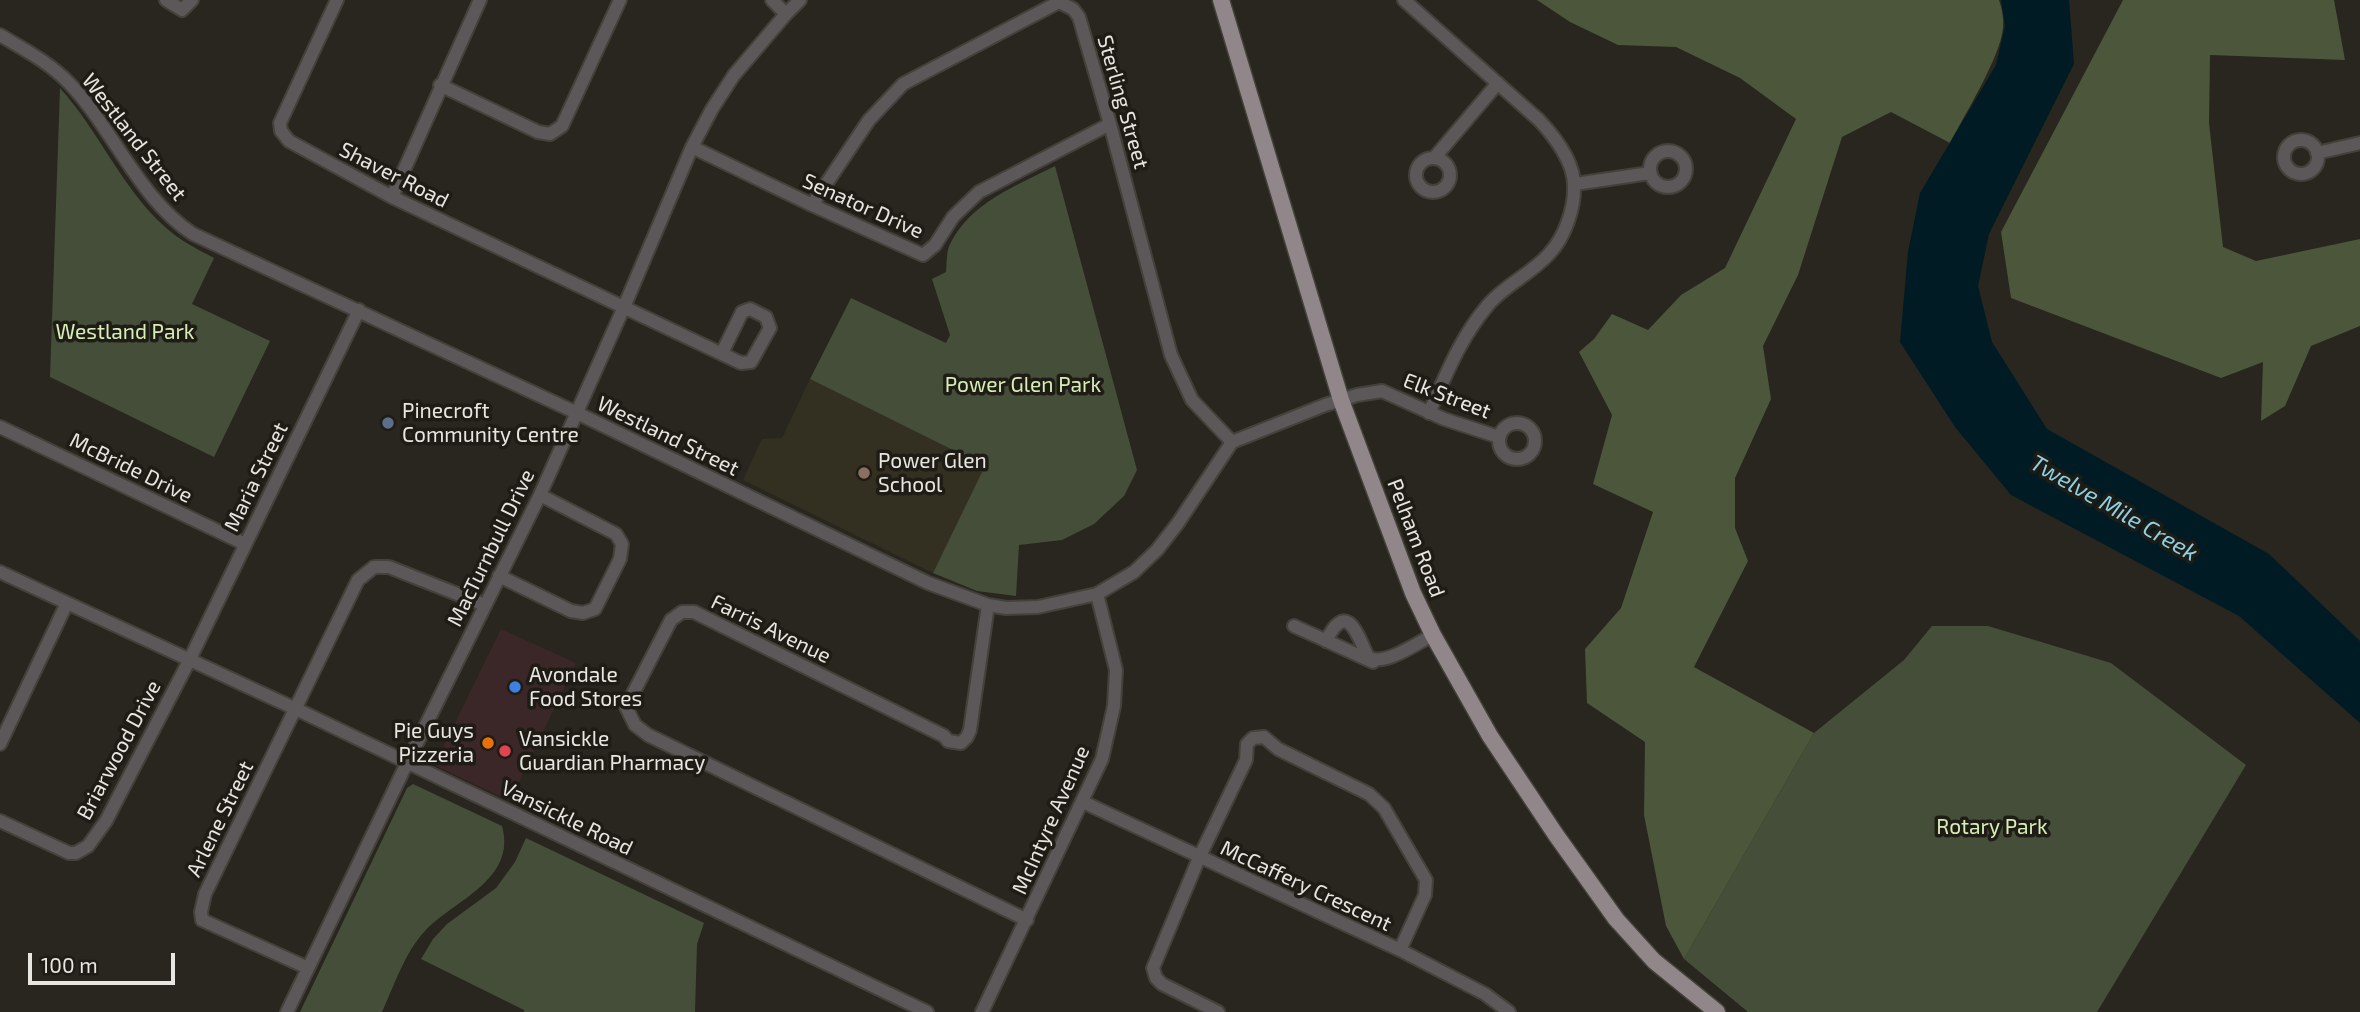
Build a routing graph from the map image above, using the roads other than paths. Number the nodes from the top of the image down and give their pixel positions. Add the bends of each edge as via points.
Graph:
1 (166, 0) edge
2 (192, 0) edge
3 (337, 0) edge
4 (480, 0) edge
5 (620, 0) edge
6 (772, 0) edge
7 (800, 0) edge
8 (1220, 0) edge
9 (1404, 0) edge
10 (786, 14) junction
11 (0, 35) edge
12 (1498, 83) junction
13 (440, 85) junction
14 (1110, 124) junction
15 (2360, 143) edge
16 (692, 147) junction
17 (2317, 153) dead end
18 (1435, 157) dead end
19 (1650, 173) dead end
20 (1575, 184) junction
21 (392, 197) junction
22 (812, 205) junction
23 (624, 307) junction
24 (359, 310) junction
25 (722, 353) dead end
26 (1341, 400) junction
27 (577, 413) junction
28 (1429, 413) junction
29 (0, 427) edge
30 (1499, 437) dead end
31 (1232, 442) junction
32 (540, 495) junction
33 (245, 544) junction
34 (0, 572) edge
35 (499, 576) junction
36 (1097, 594) junction
37 (67, 603) junction
38 (485, 605) junction
39 (988, 605) junction
40 (1294, 626) dead end
41 (1433, 635) junction
42 (1326, 641) junction
43 (1383, 660) junction
44 (189, 661) junction
45 (296, 709) junction
46 (0, 744) edge
47 (407, 762) junction
48 (1083, 803) junction
49 (0, 821) edge
50 (1199, 858) junction
51 (1027, 920) junction
52 (1400, 950) junction
53 (307, 968) junction
54 (287, 1012) edge
55 (927, 1012) edge
56 (982, 1012) edge
57 (1218, 1012) edge
58 (1509, 1012) edge
59 (1717, 1012) edge

1 - 2 street via 182,10
3 - 21 street, Shaver Road via 293,92 281,131 298,146
4 - 13 street
5 - 13 street via 562,126 550,134
6 - 10 street
7 - 10 street, MacTurnbull Drive
8 - 26 main road, Pelham Road
9 - 12 street
10 - 16 street, MacTurnbull Drive via 734,75
11 - 24 street, Westland Street via 51,65 73,86 136,176 177,224
12 - 18 street
12 - 20 street via 1552,135
13 - 21 street
14 - 22 street, Senator Drive via 979,191 923,255
14 - 22 street, Sterling Street via 1079,17 1059,2 903,85 869,120
14 - 31 street, Sterling Street via 1171,355 1192,400
15 - 17 street
16 - 22 street, Senator Drive
16 - 23 street, MacTurnbull Drive
19 - 20 street
20 - 28 street via 1568,221 1558,243 1496,297 1472,325
21 - 23 street, Shaver Road
23 - 25 street, Shaver Road
23 - 27 street, MacTurnbull Drive
24 - 27 street, Westland Street
24 - 33 street, Maria Street
26 - 28 street, Elk Street via 1382,391
26 - 31 street
26 - 41 main road, Pelham Road
27 - 32 street, MacTurnbull Drive
27 - 39 street, Westland Street via 928,583
28 - 30 street, Elk Street
29 - 33 street, McBride Drive
31 - 36 street, Westland Street via 1157,550 1134,572
32 - 35 street, MacTurnbull Drive
32 - 35 street via 616,534 622,544 620,559 608,584 595,609 583,613
33 - 44 street, Maria Street
34 - 37 street, Vansickle Road
35 - 38 street, MacTurnbull Drive
36 - 39 street, Westland Street via 1038,607
36 - 48 street, McIntyre Avenue via 1116,670 1102,759
37 - 44 street, Vansickle Road
37 - 46 street
38 - 45 street via 389,567 374,567 358,580
38 - 47 street, MacTurnbull Drive
39 - 51 street, Farris Avenue via 970,730 961,743 948,741 694,612 682,612 671,620 626,707 635,725 648,735
40 - 42 street
41 - 43 street
41 - 59 main road, Pelham Road via 1490,736 1616,919 1654,961
42 - 43 street via 1367,661
42 - 43 street via 1336,625 1350,622 1369,658
44 - 45 street, Vansickle Road
44 - 49 street, Briarwood Drive via 106,821 88,846 69,853
45 - 47 street, Vansickle Road
45 - 53 street, Arlene Street via 205,894 201,912 202,920 211,926
47 - 53 street, MacTurnbull Drive
47 - 55 street, Vansickle Road
48 - 50 street, McCaffery Crescent
48 - 51 street, McIntyre Avenue
50 - 52 street, McCaffery Crescent
50 - 52 street via 1246,760 1247,744 1264,737 1278,749 1369,794 1384,808 1426,880 1423,900
50 - 57 street via 1153,968 1162,984
51 - 56 street, McIntyre Avenue
52 - 58 street, McCaffery Crescent via 1485,994
53 - 54 street, MacTurnbull Drive

